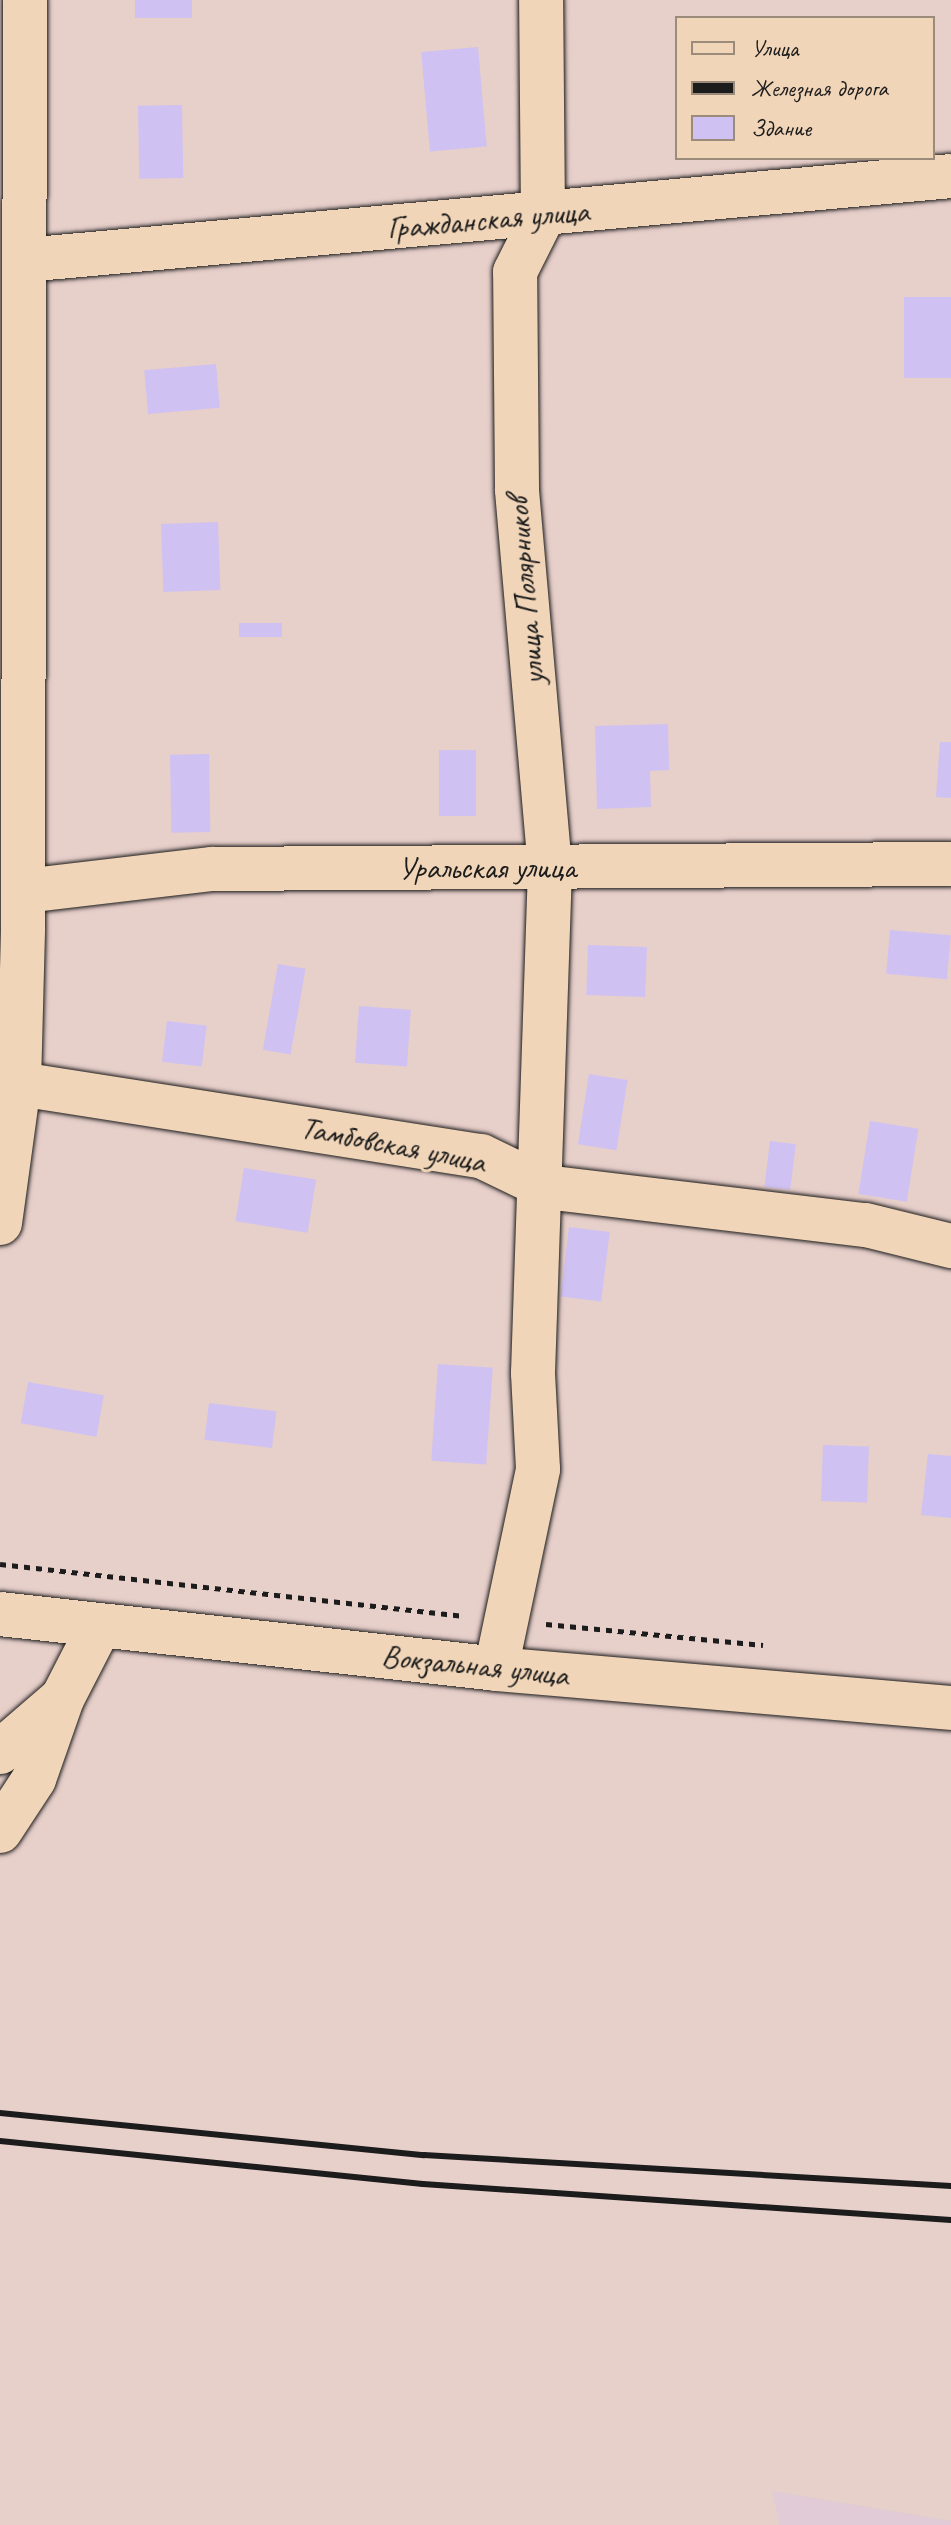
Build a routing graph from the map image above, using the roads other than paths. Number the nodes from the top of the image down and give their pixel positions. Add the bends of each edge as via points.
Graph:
1 (25, 0) edge
2 (541, 0) edge
3 (951, 176) edge
4 (543, 216) junction
5 (25, 260) junction
6 (12, 678) edge
7 (951, 864) edge
8 (550, 868) junction
9 (16, 915) edge
10 (19, 1084) junction
11 (545, 1187) junction
12 (0, 1223) edge
13 (951, 1246) edge
14 (0, 1614) edge
15 (99, 1627) junction
16 (496, 1669) junction
17 (62, 1699) junction
18 (951, 1708) edge
19 (0, 1752) edge
20 (0, 1831) edge

1 - 5 street
2 - 4 street, улица Полярников
3 - 4 street, Гражданская улица
4 - 5 street, Гражданская улица
4 - 8 street, улица Полярников via 515,272 517,473
5 - 6 street
6 - 9 street
7 - 8 street, Уральская улица
8 - 9 street, Уральская улица via 212,869
8 - 11 street, улица Полярников
9 - 10 street
10 - 11 street, Тамбовская улица via 481,1156
10 - 12 street
11 - 13 street, Тамбовская улица via 866,1225
11 - 16 street, улица Полярников via 533,1373 538,1469
14 - 15 street, Вокзальная улица
15 - 16 street, Вокзальная улица
15 - 17 street
16 - 18 street, Вокзальная улица
17 - 19 street
17 - 20 street via 34,1779

